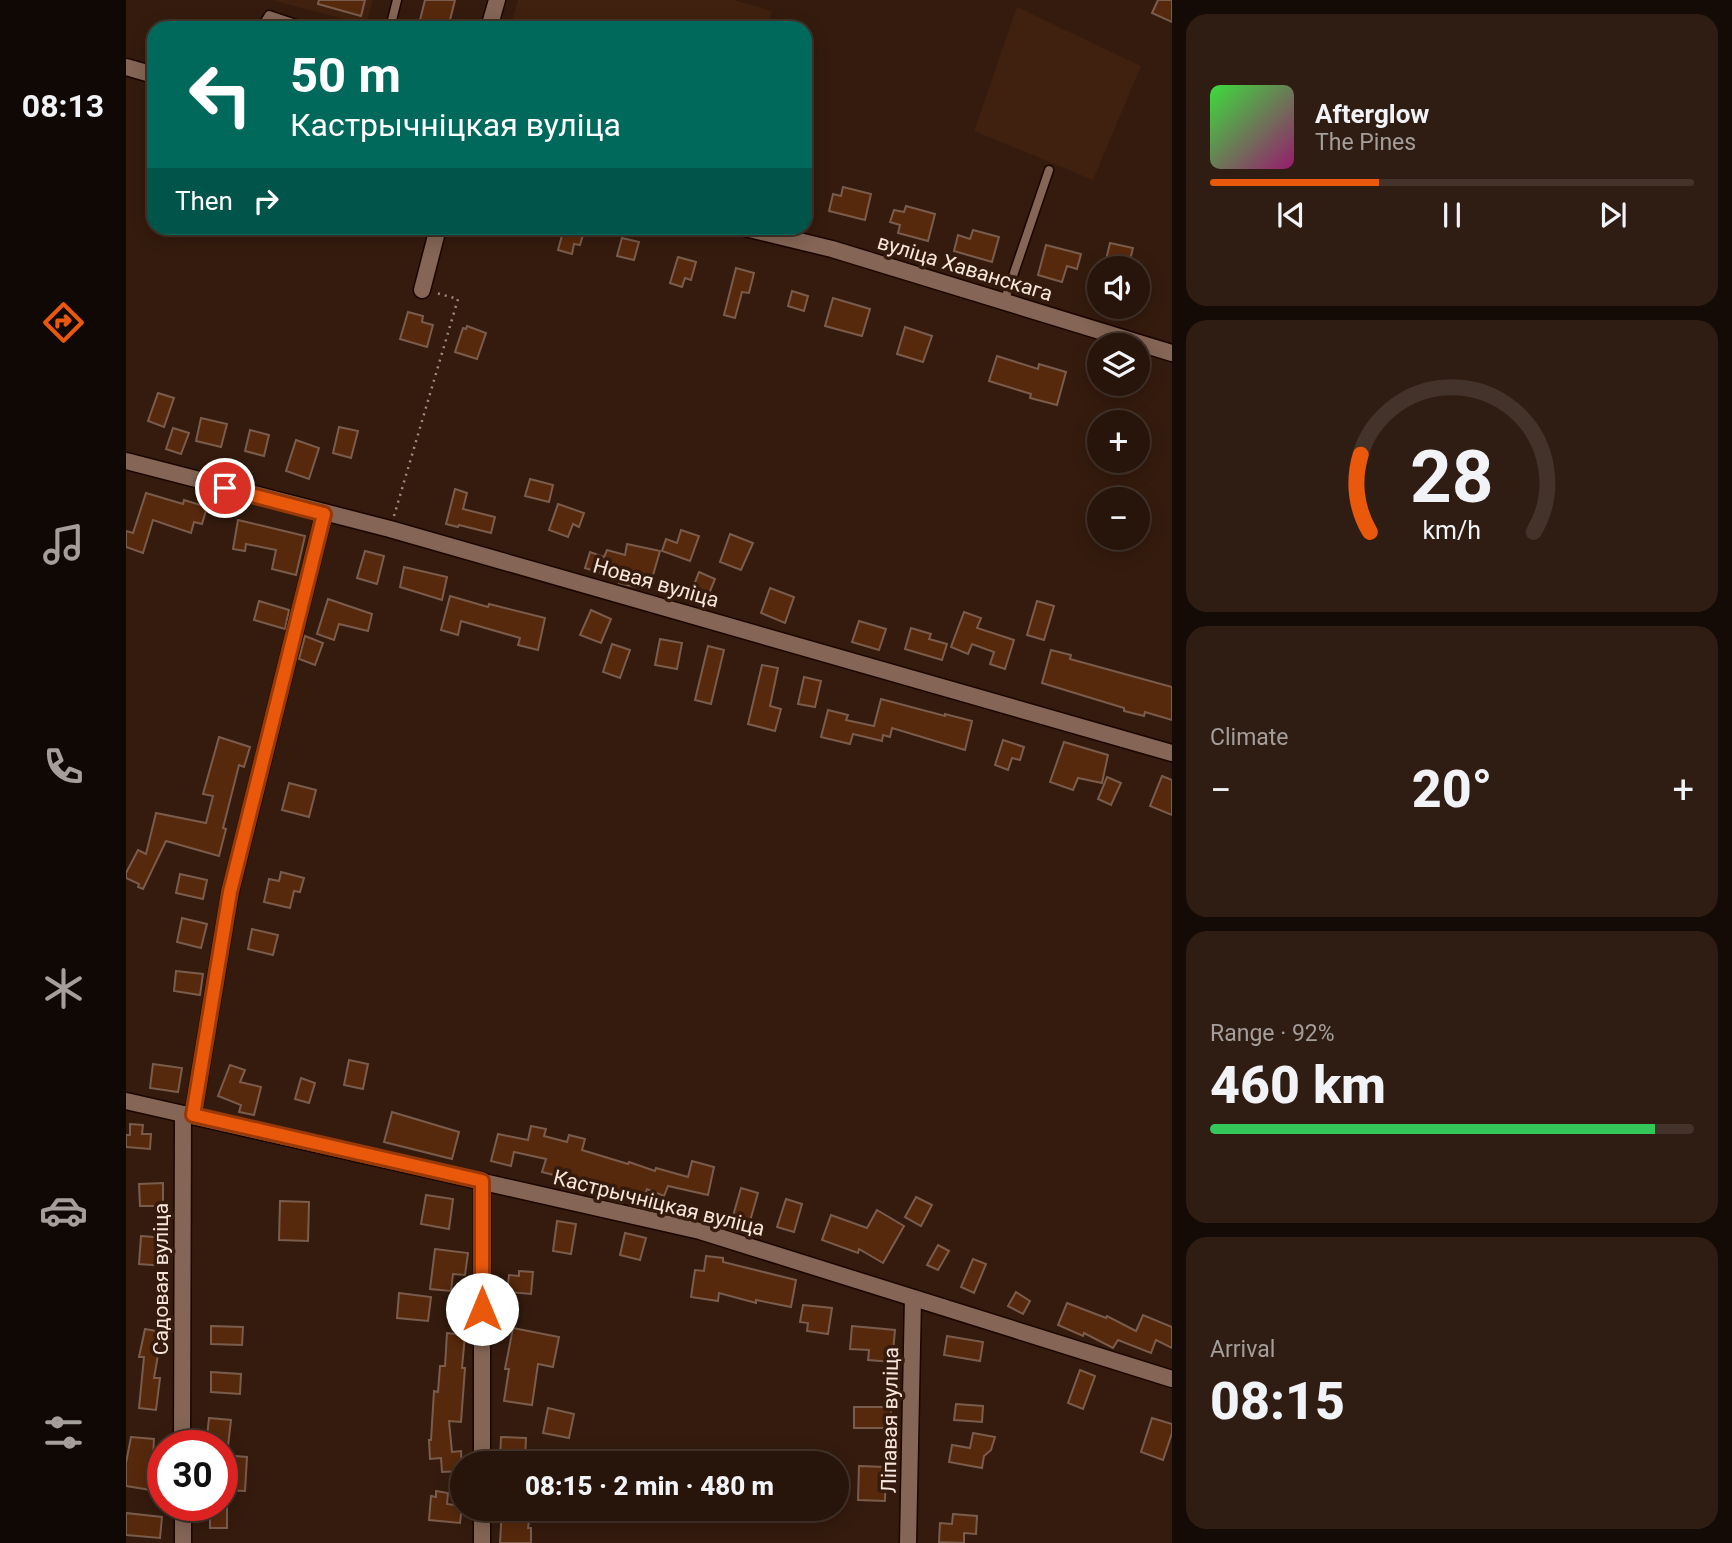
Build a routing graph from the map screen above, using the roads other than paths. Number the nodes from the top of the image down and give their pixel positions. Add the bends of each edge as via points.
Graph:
1 (397, 0) edge
2 (497, 0) edge
3 (265, 21) edge
4 (287, 21) edge
5 (392, 21) edge
6 (491, 21) edge
7 (126, 67) edge
8 (147, 73) edge
9 (1049, 170) dead end
10 (436, 235) edge
11 (774, 235) edge
12 (422, 290) road end
13 (1004, 302) junction
14 (1172, 353) edge
15 (126, 461) edge
16 (324, 514) junction
17 (1172, 753) edge
18 (126, 1101) edge
19 (188, 1114) junction
20 (482, 1181) junction
21 (913, 1297) junction
22 (1172, 1379) edge
23 (182, 1430) edge
24 (482, 1451) edge
25 (183, 1521) edge
26 (482, 1521) edge
27 (183, 1543) edge
28 (482, 1543) edge
29 (908, 1543) edge

1 - 5 lane
2 - 6 street
3 - 4 lane via 269,15
7 - 8 street
9 - 13 lane
10 - 12 street
11 - 13 street, вуліца Хаванскага
13 - 14 street, вуліца Хаванскага
15 - 16 street, Новая вуліца
16 - 17 street, Новая вуліца
16 - 19 street, Садовая вуліца via 230,892
18 - 19 street, Кастрычніцкая вуліца
19 - 20 street, Кастрычніцкая вуліца
19 - 23 street, Садовая вуліца
20 - 21 street, Кастрычніцкая вуліца via 699,1231
20 - 24 street
21 - 22 street, Кастрычніцкая вуліца
21 - 29 street, Ліпавая вуліца
25 - 27 street
26 - 28 street

